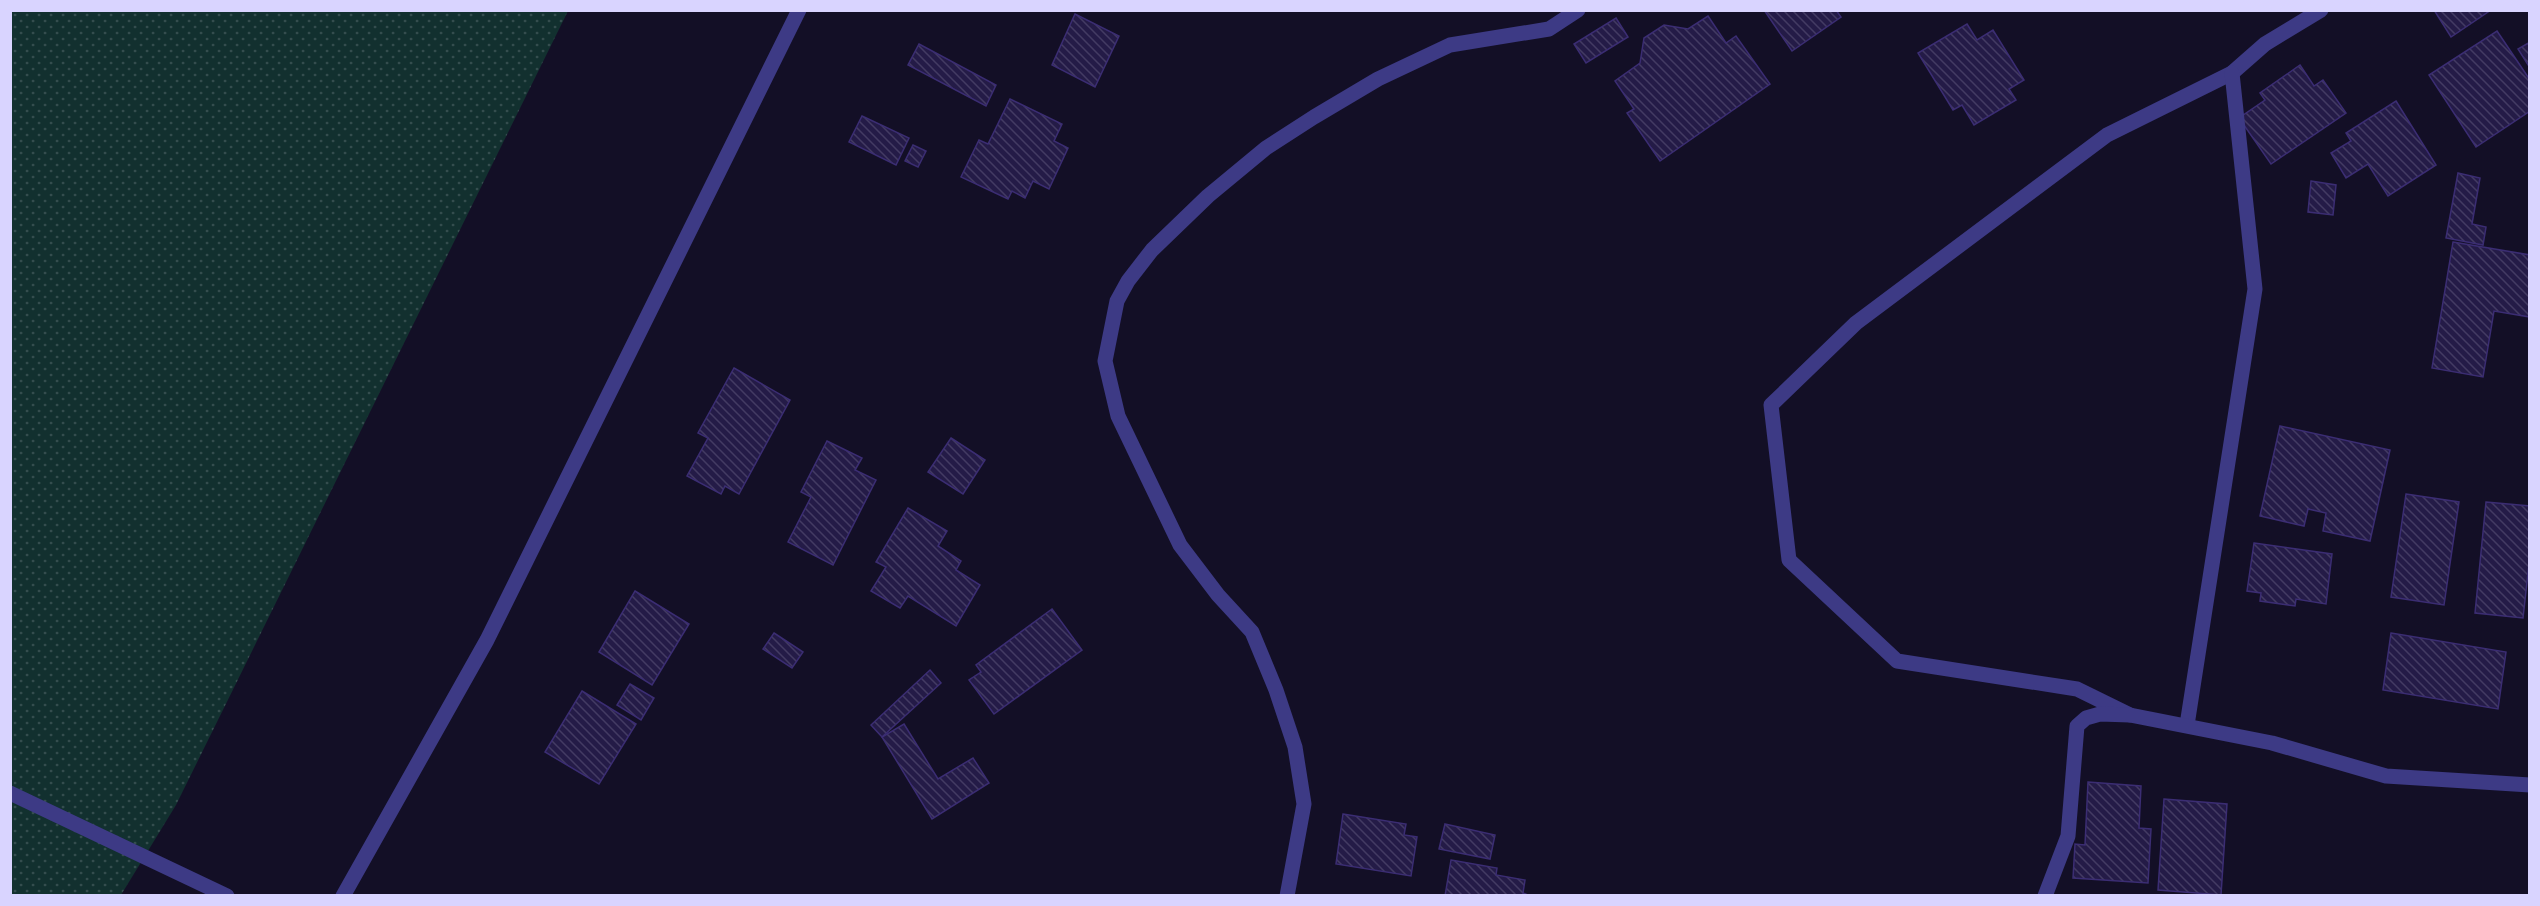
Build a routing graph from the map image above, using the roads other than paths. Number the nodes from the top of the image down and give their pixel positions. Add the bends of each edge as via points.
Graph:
1 (800, 10) edge
2 (1578, 10) edge
3 (2321, 10) edge
4 (2232, 73) junction
5 (2130, 715) junction
6 (2187, 725) junction
7 (2529, 785) edge
8 (10, 793) edge
9 (227, 896) edge
10 (343, 896) edge
11 (1287, 896) edge
12 (2044, 896) edge

1 - 10 street via 487,640
2 - 11 street via 1549,29 1450,45 1378,79 1314,117 1266,148 1208,196 1152,250 1118,301 1105,361 1118,416 1180,545 1252,632 1295,747 1304,804
3 - 4 street via 2265,44
4 - 5 street via 2108,135 1856,323 1771,405 1789,560 1897,661 2077,688
4 - 6 street via 2255,289
5 - 6 street
5 - 12 street via 2100,714 2086,718 2078,726 2068,836
6 - 7 street via 2272,743 2386,776
8 - 9 street

